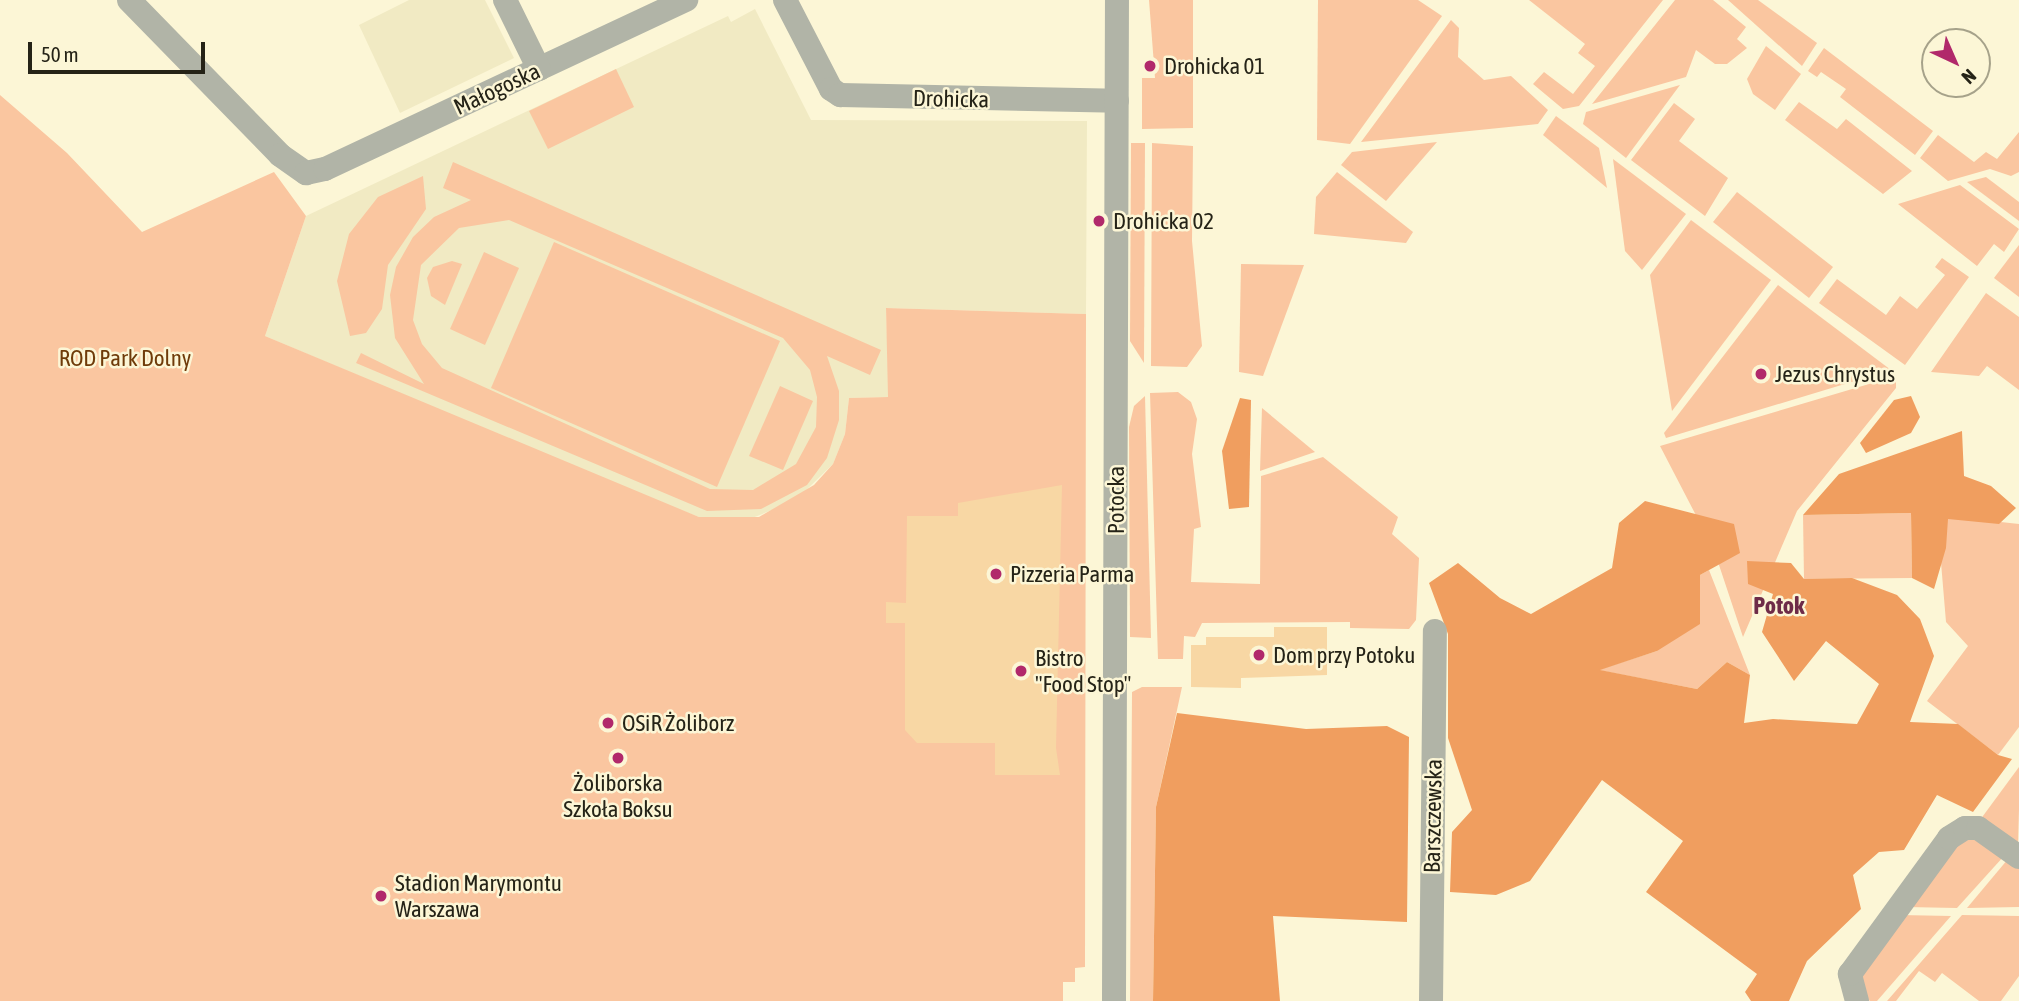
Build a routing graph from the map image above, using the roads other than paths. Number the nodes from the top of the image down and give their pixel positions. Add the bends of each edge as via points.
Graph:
1 (129, 0) edge
2 (505, 0) edge
3 (686, 0) edge
4 (785, 0) edge
5 (1117, 0) edge
6 (538, 69) junction
7 (1117, 101) junction
8 (1435, 631) dead end
9 (2019, 857) edge
10 (1114, 1001) edge
11 (1431, 1001) edge
12 (1857, 1001) edge

1 - 6 street, Małogoska via 280,155 306,173 325,169
2 - 6 street
3 - 6 street, Małogoska
4 - 7 street, Drohicka via 831,89 849,97
5 - 7 street, Potocka
7 - 10 street, Potocka
8 - 11 street, Barszczewska
9 - 12 street via 1988,833 1965,828 1938,850 1850,974 1849,986

